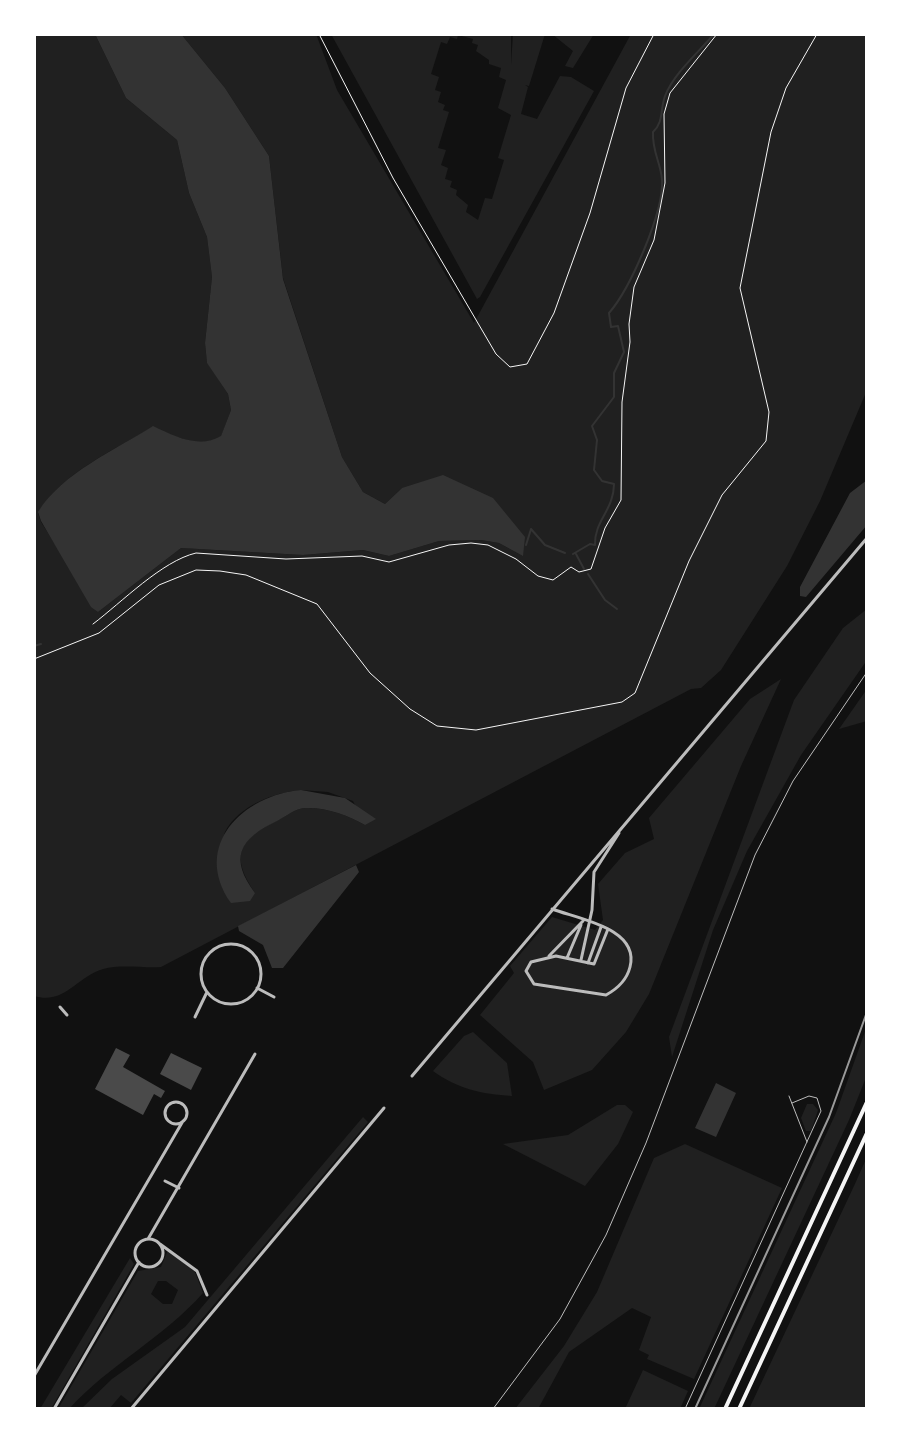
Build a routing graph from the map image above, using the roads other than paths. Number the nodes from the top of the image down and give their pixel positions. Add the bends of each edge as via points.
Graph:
1 (867, 538) edge
2 (867, 672) edge
3 (620, 830) junction
4 (552, 909) junction
5 (583, 921) junction
6 (590, 924) junction
7 (601, 927) junction
8 (608, 929) junction
9 (548, 957) junction
10 (567, 958) junction
11 (581, 961) junction
12 (588, 963) junction
13 (257, 988) junction
14 (207, 992) junction
15 (274, 997) dead end
16 (60, 1007) dead end
17 (67, 1015) dead end
18 (195, 1017) dead end
19 (255, 1054) dead end
20 (412, 1076) dead end
21 (789, 1096) dead end
22 (867, 1102) edge
23 (792, 1103) junction
24 (384, 1108) dead end
25 (183, 1121) junction
26 (174, 1124) junction
27 (177, 1133) junction
28 (867, 1133) edge
29 (807, 1142) junction
30 (165, 1181) dead end
31 (179, 1188) junction
32 (148, 1239) junction
33 (130, 1242) dead end
34 (160, 1244) junction
35 (137, 1245) junction
36 (139, 1262) junction
37 (207, 1295) dead end
38 (34, 1376) edge
39 (54, 1409) edge
40 (131, 1409) edge
41 (493, 1409) edge
42 (685, 1409) edge
43 (725, 1409) edge
44 (739, 1409) edge

1 - 3 street
2 - 41 lane via 827,726 767,829 606,1235 560,1319
3 - 4 street
3 - 6 street via 594,872
4 - 5 street
4 - 20 street
5 - 6 street
5 - 9 street
5 - 10 street
6 - 7 street
6 - 11 street
7 - 8 street
7 - 12 street
8 - 9 street via 625,941 631,956 626,977 610,993 534,984 527,967
8 - 12 street via 595,963
9 - 10 street
10 - 11 street
11 - 12 street
13 - 14 street via 237,1004 217,1001
13 - 14 street via 261,973 255,956 230,944 206,958 201,976
13 - 15 street
14 - 18 street
16 - 17 street
19 - 31 street
21 - 23 lane
22 - 43 highway
23 - 29 lane
23 - 29 lane via 809,1096 821,1104
24 - 40 street
25 - 26 street
25 - 26 street via 186,1109 173,1102 165,1113
25 - 27 street
26 - 27 street
27 - 38 street
28 - 44 highway
29 - 42 lane
30 - 31 street
31 - 32 street
32 - 34 street
32 - 35 street
33 - 35 street
34 - 36 street via 160,1262
34 - 37 street via 197,1271
35 - 36 street
36 - 39 street

